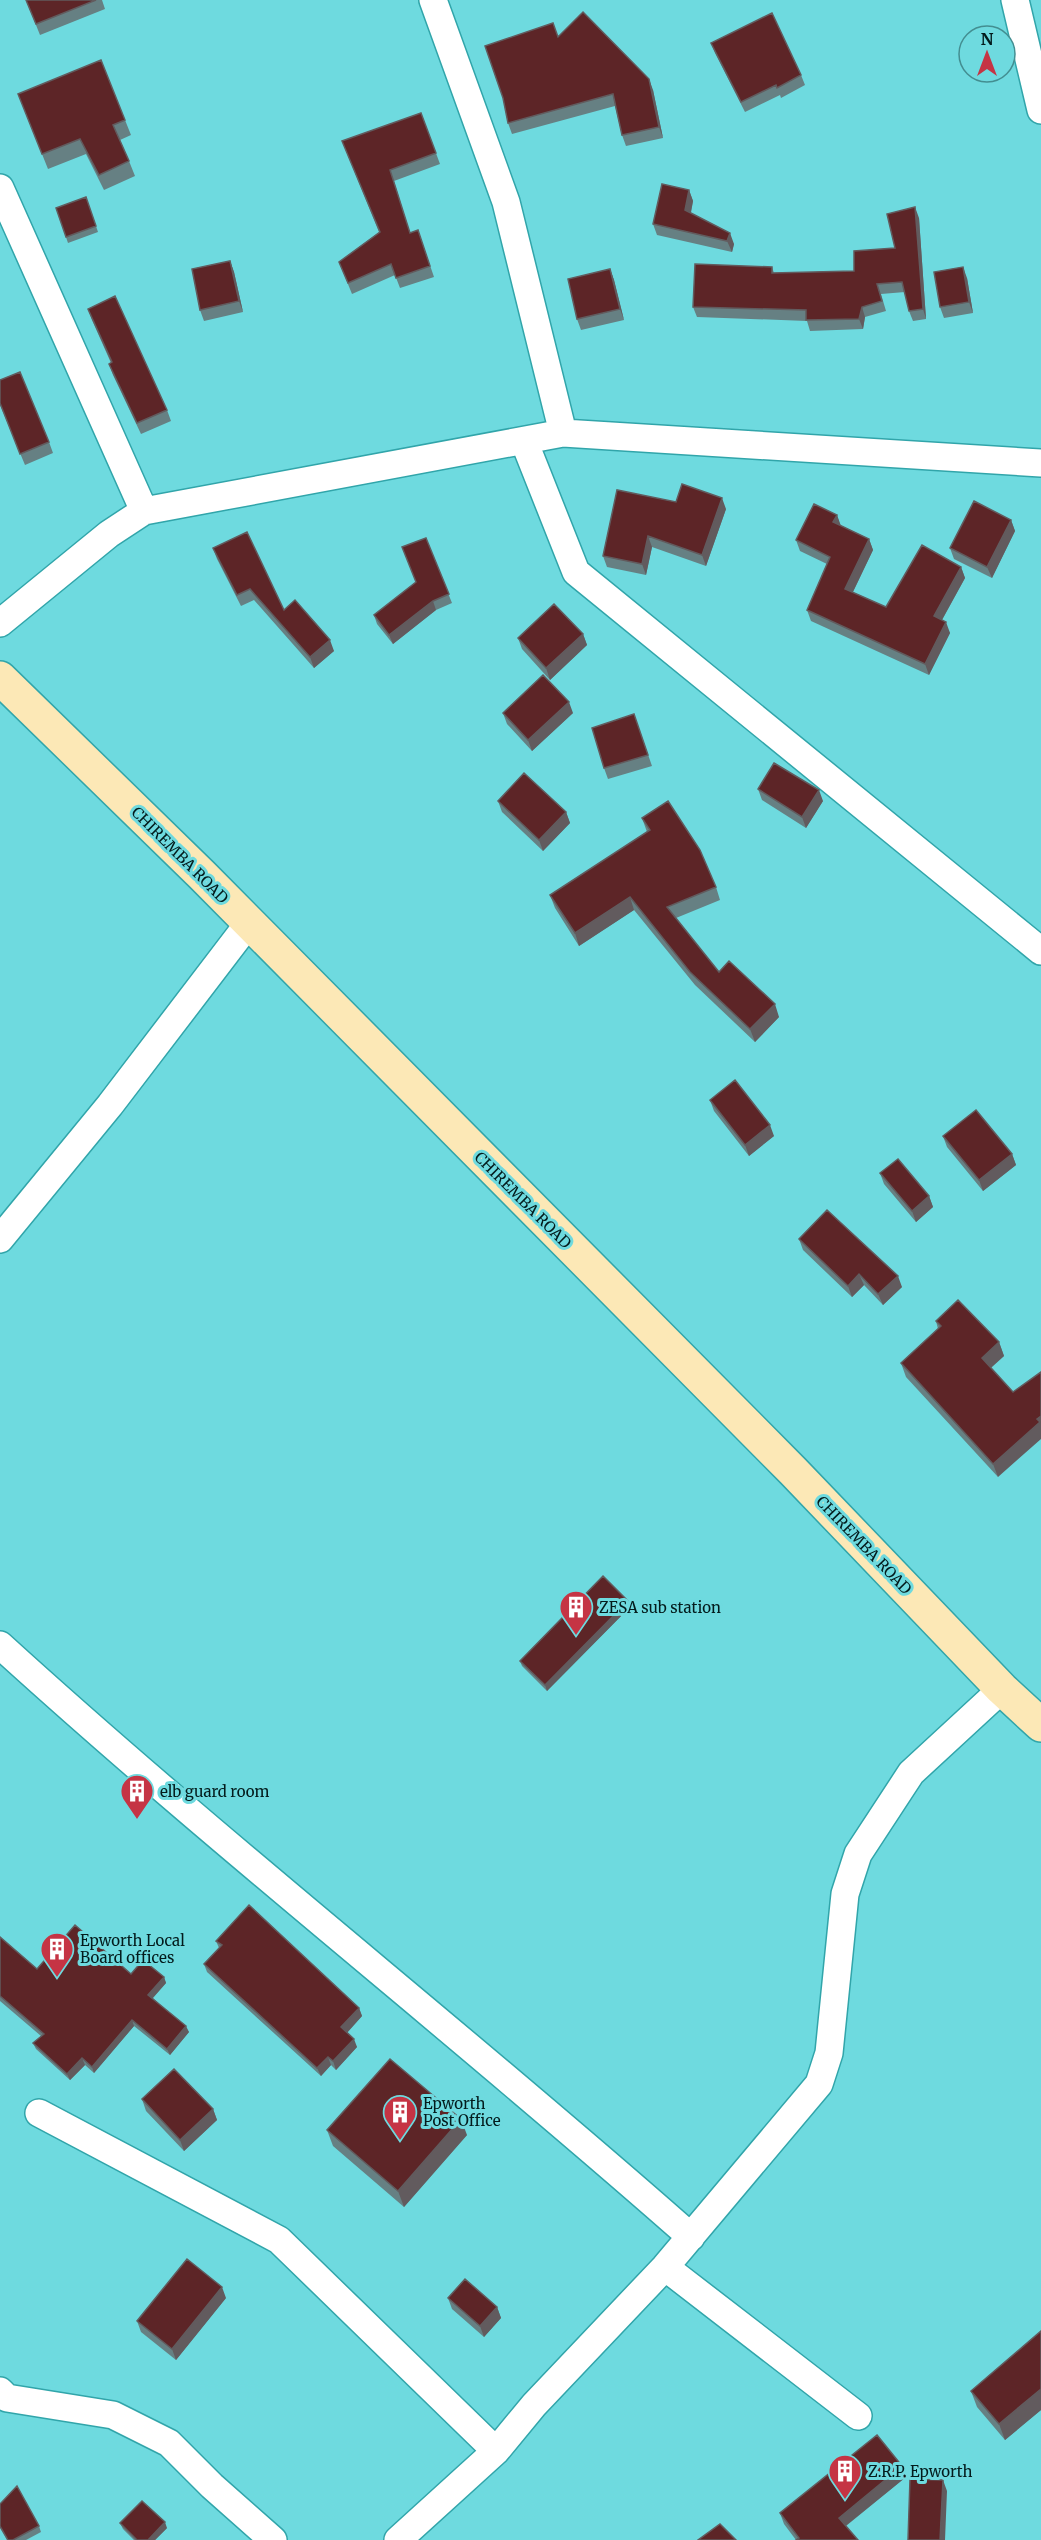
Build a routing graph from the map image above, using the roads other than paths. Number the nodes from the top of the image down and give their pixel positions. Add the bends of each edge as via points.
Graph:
1 (433, 0) edge
2 (1015, 0) edge
3 (1041, 110) edge
4 (0, 188) edge
5 (563, 433) junction
6 (524, 441) junction
7 (1041, 463) edge
8 (144, 510) junction
9 (0, 623) edge
10 (0, 678) edge
11 (249, 923) junction
12 (1041, 951) edge
13 (0, 1239) edge
14 (0, 1645) edge
15 (1002, 1689) junction
16 (1041, 1725) edge
17 (39, 2113) dead end
18 (691, 2237) junction
19 (665, 2267) junction
20 (2, 2397) edge
21 (858, 2416) dead end
22 (496, 2451) junction
23 (273, 2540) edge
24 (398, 2540) edge

1 - 5 street via 506,202
2 - 3 street
4 - 8 street
5 - 6 street
5 - 7 street
6 - 8 street
6 - 12 street via 576,572
8 - 9 street
10 - 11 main road, CHIREMBA ROAD
11 - 13 street via 125,1087
11 - 15 main road, CHIREMBA ROAD via 793,1471
14 - 18 street
15 - 16 main road, CHIREMBA ROAD
15 - 18 street via 911,1773 858,1854 845,1894 829,2053 819,2084
17 - 22 street via 279,2240
18 - 19 street
19 - 21 street
19 - 22 street via 534,2405
20 - 23 street via 113,2415 169,2443
22 - 24 street

